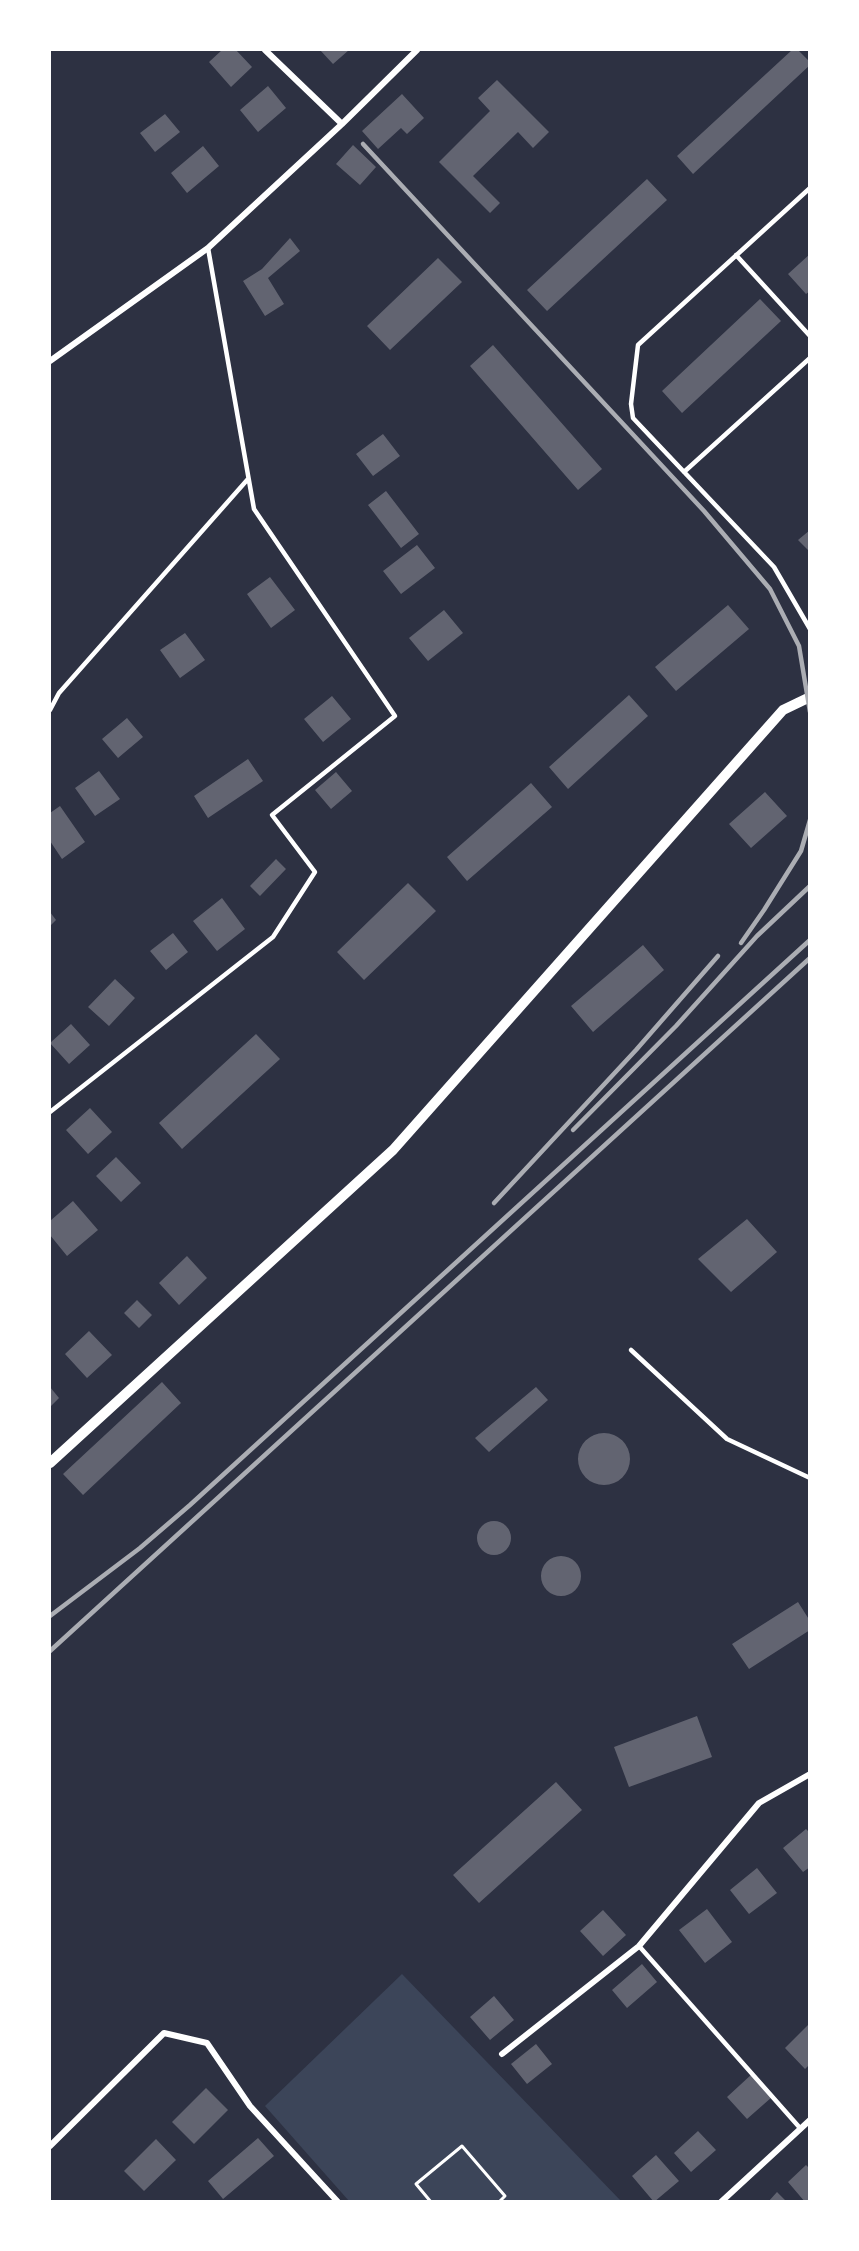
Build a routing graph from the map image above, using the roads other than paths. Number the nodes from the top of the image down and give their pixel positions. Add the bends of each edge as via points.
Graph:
1 (265, 50) edge
2 (417, 50) edge
3 (342, 124) junction
4 (810, 188) edge
5 (208, 248) junction
6 (736, 255) junction
7 (810, 336) edge
8 (810, 358) edge
9 (50, 362) edge
10 (684, 472) junction
11 (248, 479) junction
12 (810, 629) edge
13 (810, 697) edge
14 (50, 710) edge
15 (50, 1112) edge
16 (631, 1350) dead end
17 (50, 1463) edge
18 (810, 1478) edge
19 (810, 1774) edge
20 (639, 1946) junction
21 (502, 2054) dead end
22 (810, 2120) edge
23 (800, 2128) junction
24 (50, 2146) edge
25 (338, 2202) edge
26 (721, 2202) edge

1 - 3 street
2 - 3 street
3 - 5 street
4 - 6 lane
5 - 9 street
5 - 11 lane
6 - 7 lane
6 - 10 lane via 638,345 633,418
8 - 10 lane
10 - 12 lane via 774,567
11 - 14 lane via 59,693
11 - 15 lane via 254,509 395,716 272,815 315,872 273,938
13 - 17 street via 783,710 393,1150
16 - 18 lane via 727,1439
19 - 20 street via 759,1803
20 - 21 street
20 - 23 lane
22 - 23 street
23 - 26 street
24 - 25 street via 164,2033 207,2043 250,2106

